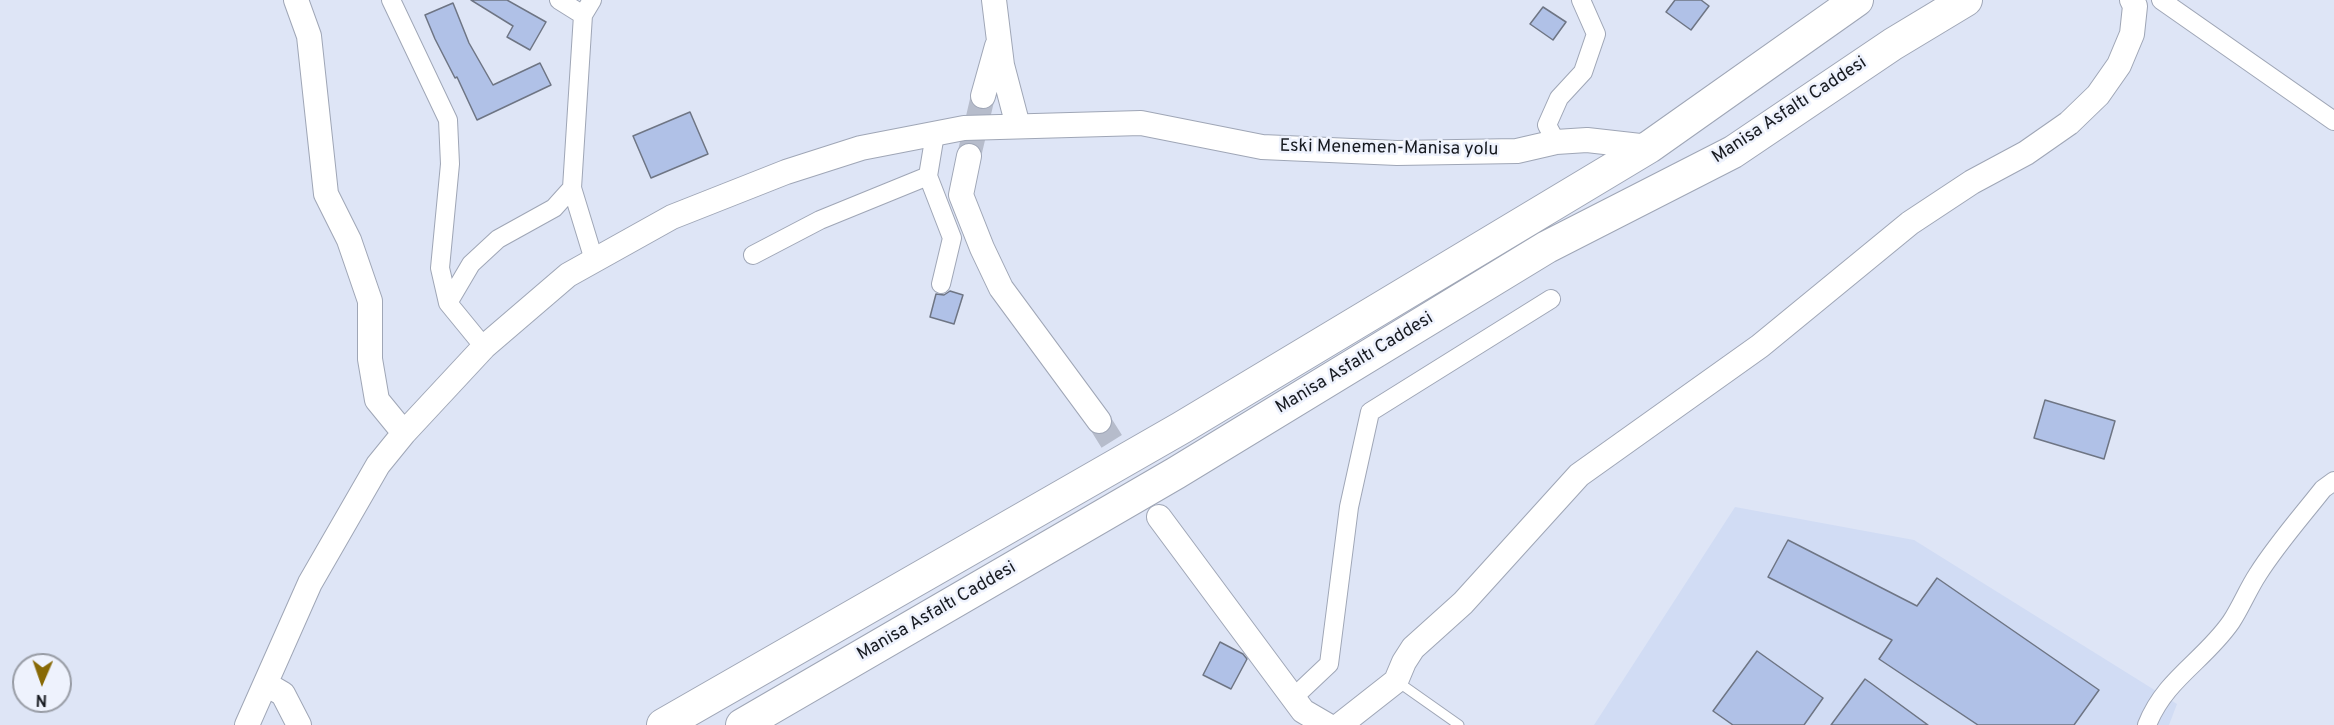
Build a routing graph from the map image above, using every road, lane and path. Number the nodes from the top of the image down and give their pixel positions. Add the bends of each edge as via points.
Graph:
1 (296, 0) edge
2 (391, 0) edge
3 (558, 0) edge
4 (993, 0) edge
5 (1581, 0) edge
6 (1857, 0) edge
7 (1966, 0) edge
8 (2132, 0) edge
9 (2161, 0) edge
10 (588, 8) edge
11 (999, 40) junction
12 (983, 96) tunnel mouth
13 (2334, 121) edge
14 (1018, 126) junction
15 (935, 134) junction
16 (1556, 142) junction
17 (1649, 147) junction
18 (969, 156) tunnel mouth
19 (928, 176) junction
20 (572, 188) junction
21 (753, 255) dead end
22 (594, 260) junction
23 (941, 284) dead end
24 (1551, 299) dead end
25 (448, 303) junction
26 (484, 347) junction
27 (1099, 420) tunnel mouth
28 (404, 433) junction
29 (2334, 481) edge
30 (1159, 517) tunnel mouth
31 (1396, 681) junction
32 (266, 684) junction
33 (1293, 698) junction
34 (247, 725) edge
35 (299, 725) edge
36 (663, 725) edge
37 (742, 725) edge
38 (1326, 725) edge
39 (1340, 725) edge
40 (1459, 725) edge
41 (2147, 725) edge

1 - 28 street via 309,36 326,194 349,240 370,301 370,359 377,400
2 - 25 street via 448,120 450,164 440,268
3 - 10 street
4 - 11 street
5 - 16 street via 1596,34 1583,72 1559,98 1548,125
6 - 17 highway, Manisa Asfaltı Caddesi
7 - 37 highway, Manisa Asfaltı Caddesi via 1893,44 1733,152 1548,247 1176,473
8 - 31 street via 2132,34 2119,66 2098,95 2068,123 1910,223 1760,346 1579,475 1463,603 1413,648
9 - 13 street
10 - 20 street
11 - 12 street
11 - 14 street
14 - 15 street, Eski Menemen-Manisa yolu via 964,128
14 - 16 street, Eski Menemen-Manisa yolu via 1142,123 1262,147 1397,153 1517,151
15 - 19 street
15 - 22 street, Eski Menemen-Manisa yolu via 861,148 786,172 672,217
16 - 17 street, Eski Menemen-Manisa yolu via 1587,140
17 - 36 highway, Manisa Asfaltı Caddesi via 1181,428
18 - 27 street via 961,195 1001,288
19 - 21 street via 820,220
19 - 23 street via 952,238
20 - 22 street
20 - 25 street via 554,208 498,239 471,264
22 - 26 street, Eski Menemen-Manisa yolu via 568,275
24 - 33 street via 1370,412 1348,507 1329,664
25 - 26 street
26 - 28 street, Eski Menemen-Manisa yolu
28 - 32 street, Eski Menemen-Manisa yolu via 378,465 310,583
29 - 41 street via 2323,489 2258,574 2231,622 2211,647 2182,672 2154,705
30 - 33 street
31 - 39 street
31 - 40 lane
32 - 34 street, Eski Menemen-Manisa yolu
32 - 35 street via 283,694
33 - 38 street via 1303,711

